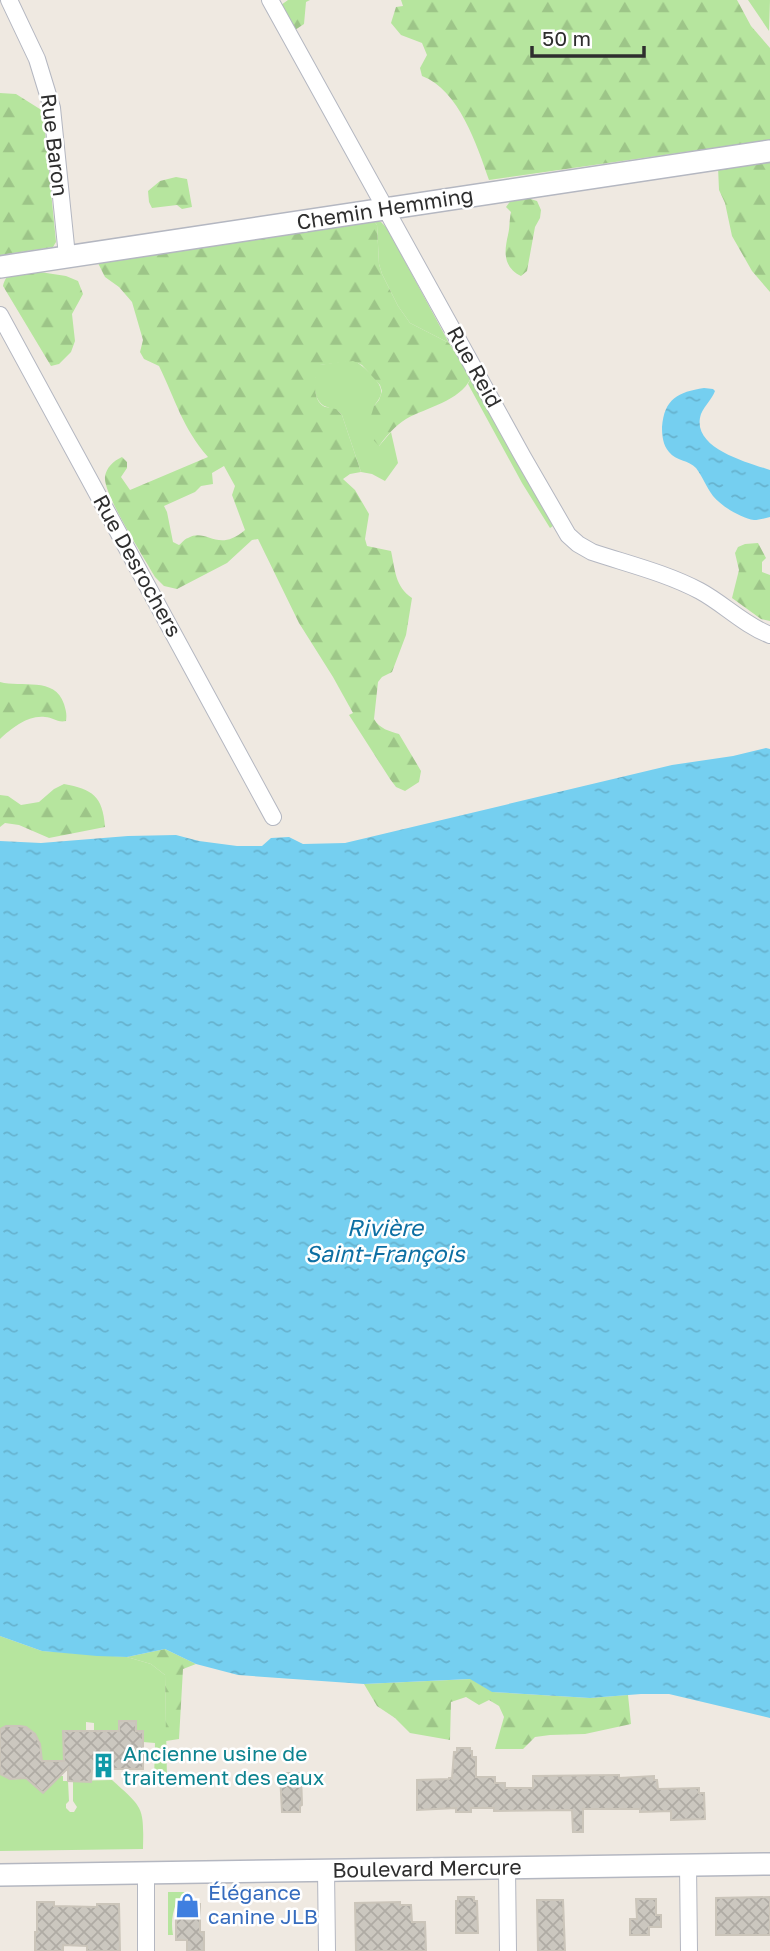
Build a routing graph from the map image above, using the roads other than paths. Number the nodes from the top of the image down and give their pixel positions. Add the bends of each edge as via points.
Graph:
1 (9, 0) edge
2 (270, 0) edge
3 (770, 151) edge
4 (387, 209) junction
5 (67, 256) junction
6 (0, 267) edge
7 (0, 315) edge
8 (770, 635) edge
9 (273, 817) dead end
10 (770, 1864) edge
11 (688, 1866) junction
12 (507, 1868) junction
13 (326, 1870) junction
14 (146, 1873) junction
15 (0, 1875) edge
16 (146, 1951) edge
17 (327, 1951) edge
18 (508, 1951) edge
19 (689, 1951) edge

1 - 5 street, Rue Baron via 37,59 52,108
2 - 4 street, Rue Reid
3 - 4 street, Chemin Hemming
4 - 5 street, Chemin Hemming
4 - 8 street, Rue Reid via 568,535 592,552 684,583
5 - 6 street, Chemin Hemming
7 - 9 street, Rue Desrochers
10 - 11 street, Boulevard Mercure
11 - 12 street, Boulevard Mercure
11 - 19 street
12 - 13 street, Boulevard Mercure
12 - 18 street
13 - 14 street, Boulevard Mercure
13 - 17 street
14 - 15 street, Boulevard Mercure
14 - 16 street

